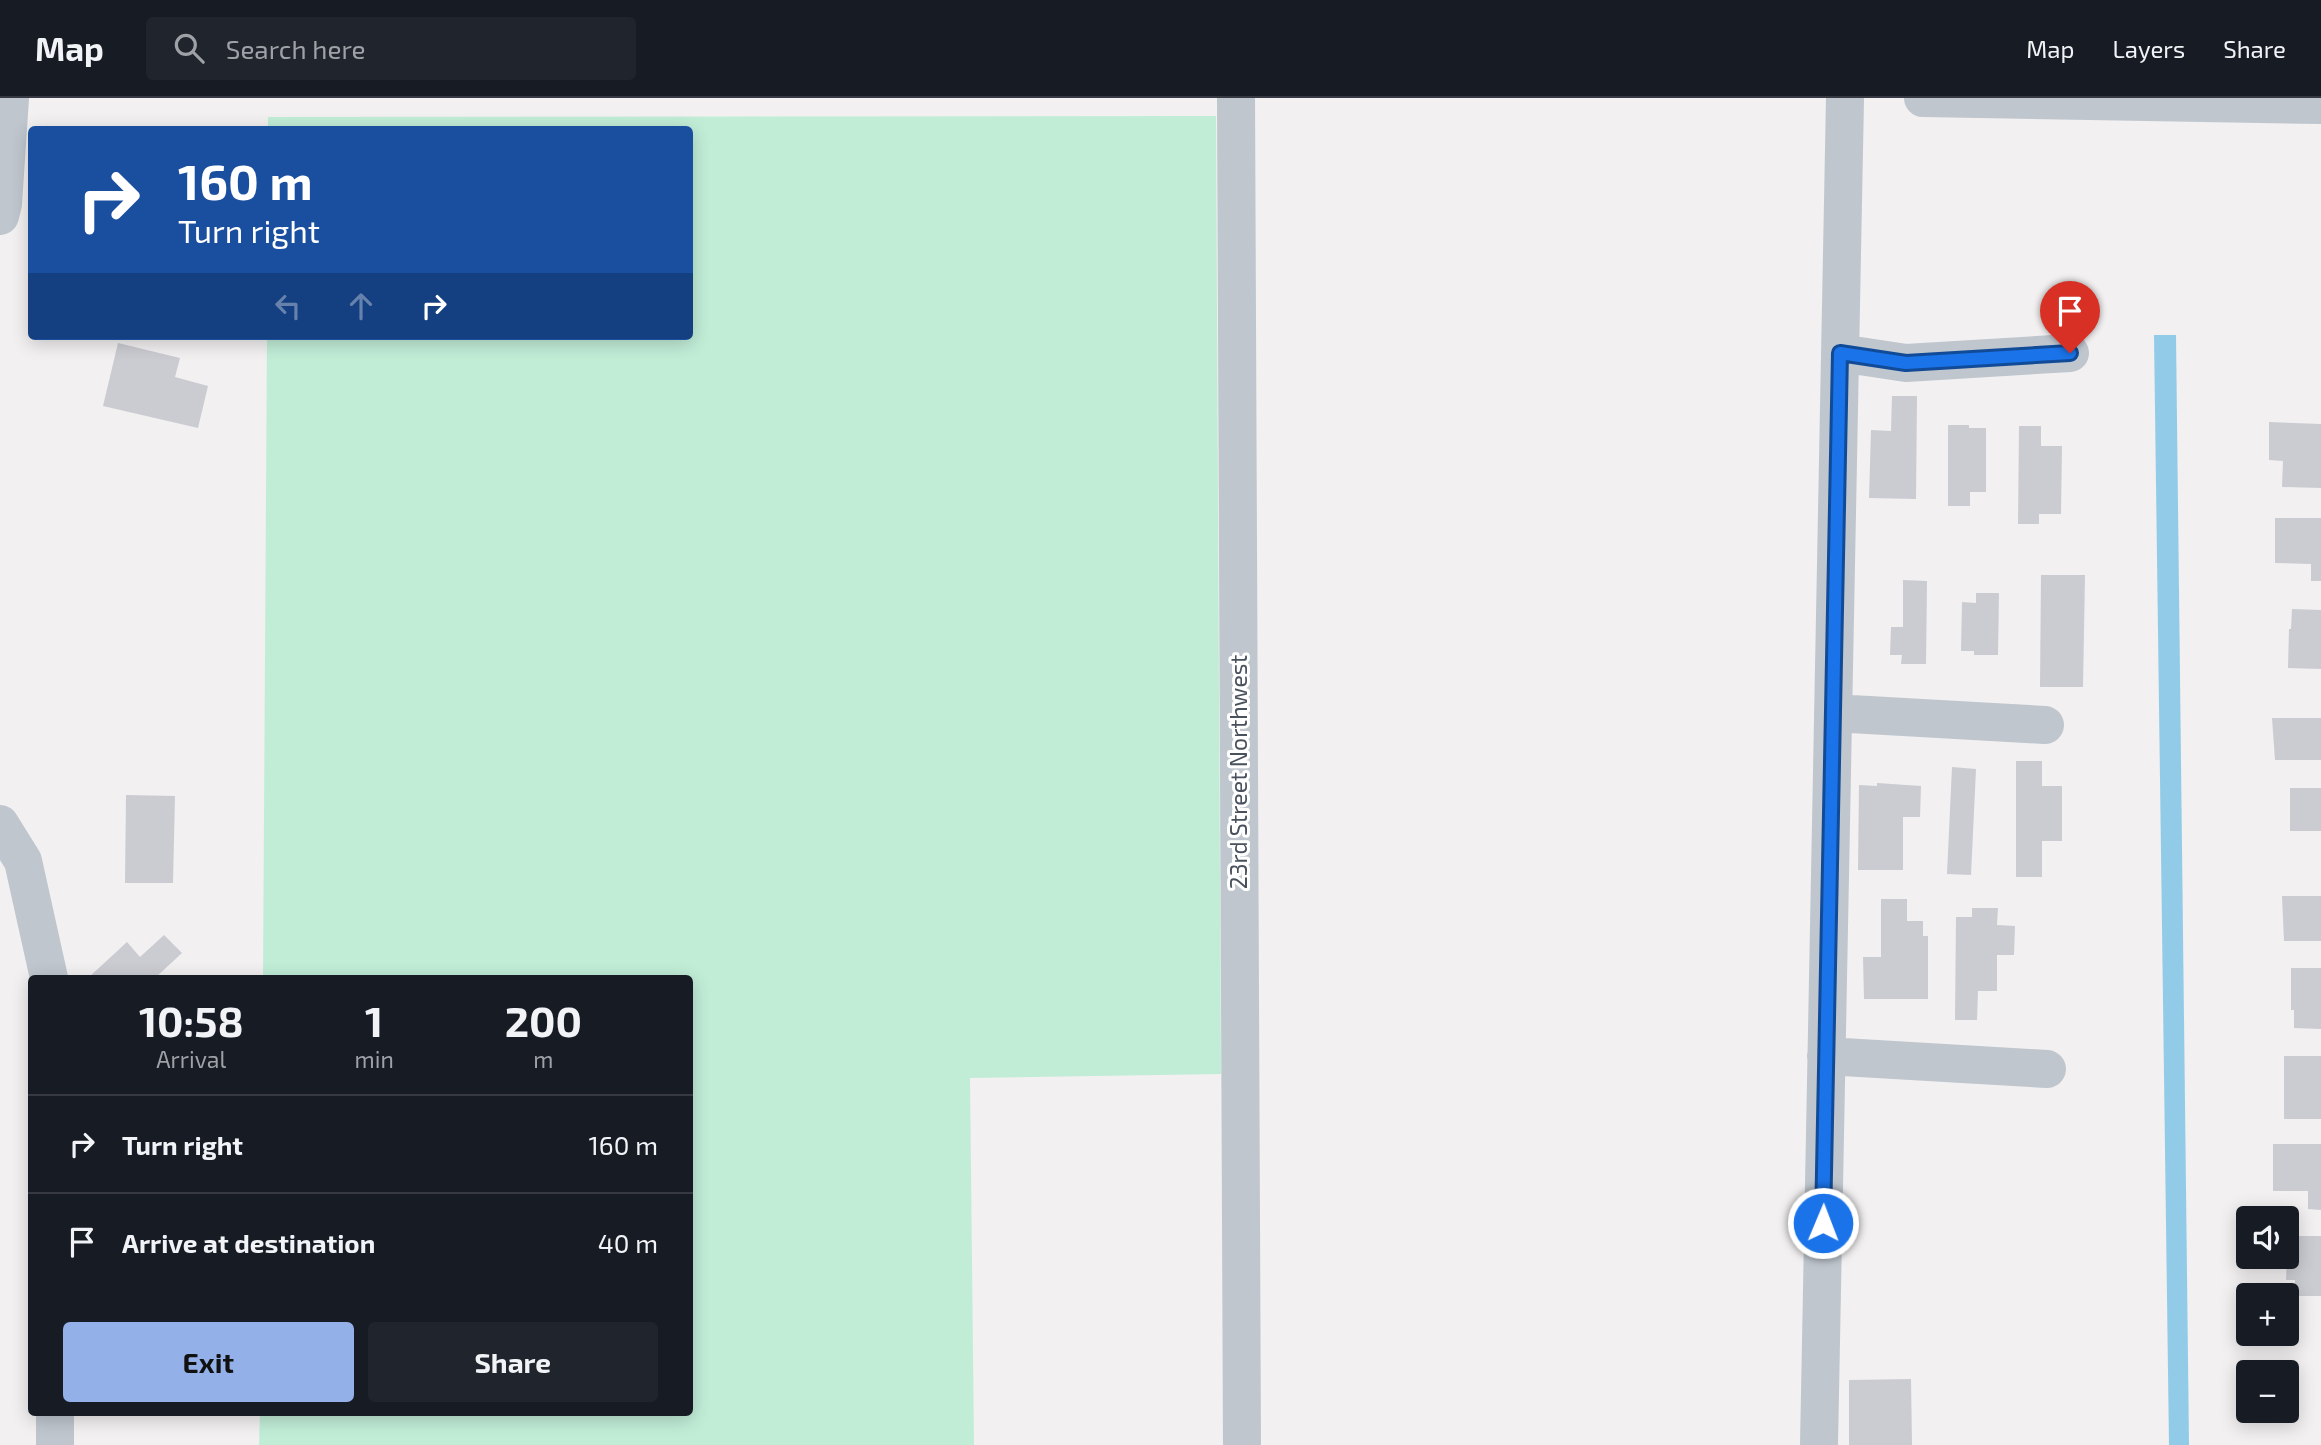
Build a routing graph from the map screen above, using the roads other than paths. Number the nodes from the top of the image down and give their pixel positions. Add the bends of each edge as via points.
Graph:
1 (10, 98) edge
2 (1236, 98) edge
3 (1844, 98) edge
4 (1923, 98) edge
5 (2321, 105) edge
6 (0, 216) edge
7 (1840, 353) junction
8 (2070, 353) dead end
9 (1833, 713) junction
10 (2045, 725) dead end
11 (0, 824) edge
12 (48, 975) edge
13 (1826, 1056) junction
14 (2047, 1069) dead end
15 (55, 1416) edge
16 (55, 1445) edge
17 (1242, 1445) edge
18 (1819, 1445) edge

1 - 6 street
2 - 17 street, 23rd Street Northwest
3 - 7 street
4 - 5 street
7 - 8 street via 1906,363
7 - 9 street
9 - 10 street
9 - 13 street
11 - 12 street via 23,861
13 - 14 street
13 - 18 street
15 - 16 street

